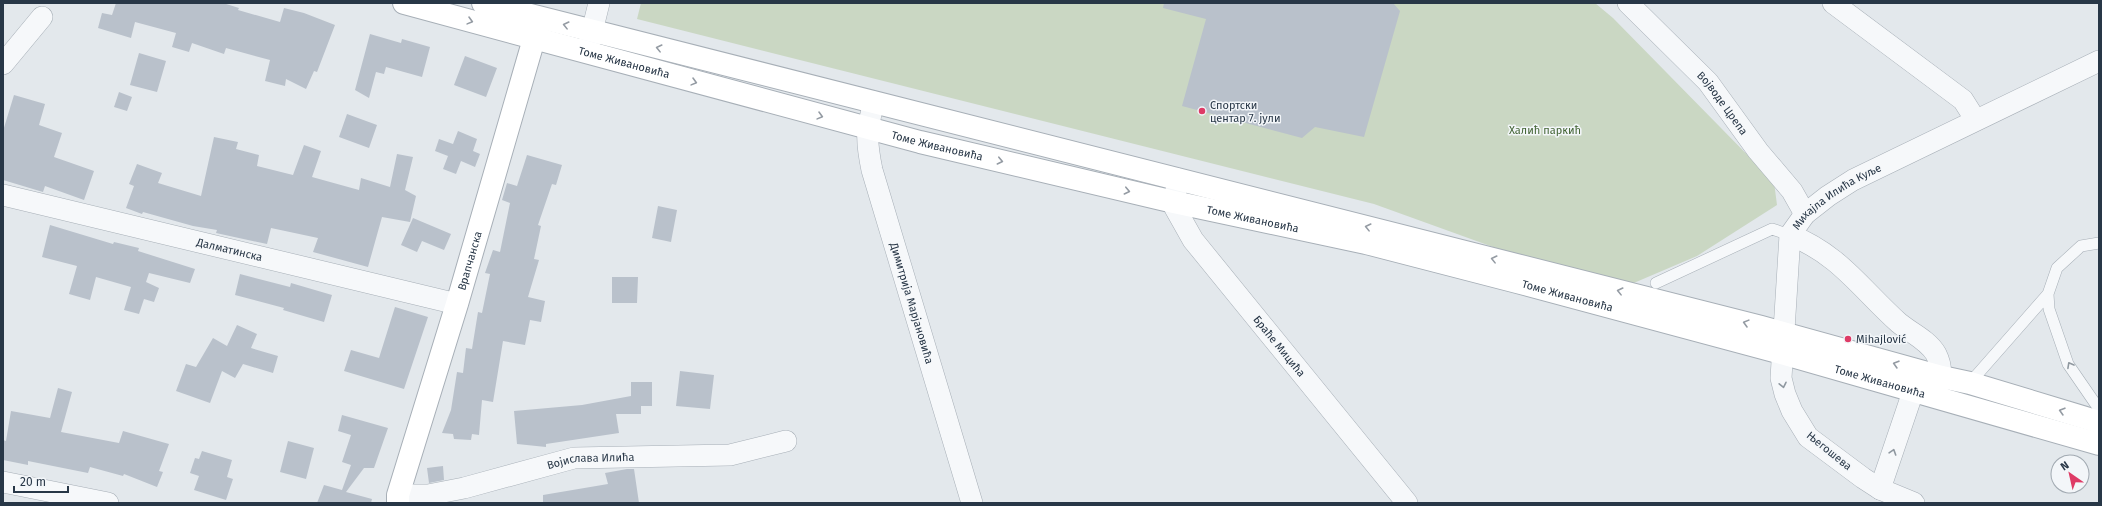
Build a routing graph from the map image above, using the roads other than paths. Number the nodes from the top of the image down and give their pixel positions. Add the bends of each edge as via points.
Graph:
1 (404, 3) edge
2 (483, 3) edge
3 (599, 3) edge
4 (1628, 3) edge
5 (1833, 3) edge
6 (42, 16) dead end
7 (538, 28) junction
8 (592, 31) junction
9 (587, 53) junction
10 (2099, 61) edge
11 (3, 64) edge
12 (874, 102) junction
13 (1975, 120) junction
14 (867, 129) junction
15 (1178, 179) junction
16 (3, 195) edge
17 (1174, 202) junction
18 (1805, 214) junction
19 (1790, 235) junction
20 (2099, 243) edge
21 (1656, 283) dead end
22 (2048, 294) junction
23 (457, 304) junction
24 (1783, 343) junction
25 (1917, 380) junction
26 (1970, 383) junction
27 (1943, 392) junction
28 (2099, 409) edge
29 (2099, 422) edge
30 (786, 441) dead end
31 (2099, 444) edge
32 (3, 482) edge
33 (1880, 489) junction
34 (64, 499) edge
35 (398, 499) edge
36 (108, 503) edge
37 (972, 503) edge
38 (1407, 503) edge
39 (1914, 503) edge

1 -> 7 main road, Томе Живановића
2 - 7 main road, Томе Живановића
3 - 8 street
4 - 18 street, Војводе Црепа via 1708,82 1758,151 1792,191
5 - 13 street via 1963,100
6 - 11 street
8 -> 7 main road, Томе Живановића
7 - 9 main road, Томе Живановића
7 - 23 main road, Врапчанска
8 - 9 street
12 -> 8 main road, Томе Живановића
9 -> 14 main road, Томе Живановића
10 - 13 street, Михајла Илића Куље
12 - 14 street, Димитрија Марјановића
12 - 15 main road, Томе Живановића
13 - 18 street, Михајла Илића Куље via 1853,180
14 -> 17 main road, Томе Живановића
14 - 37 street, Димитрија Марјановића via 866,142 872,170
15 - 17 street
24 -> 15 main road, Томе Живановића
16 - 23 street, Далматинска
17 - 24 main road, Томе Живановића via 1366,243
17 - 38 street, Браће Мицића via 1178,216 1193,240
18 - 19 street, Михајла Илића Куље
19 - 21 lane via 1772,229
19 - 24 street, Михајла Илића Куље
19 - 27 street via 1810,242 1842,265 1900,324 1931,347 1940,363
20 - 22 lane via 2081,246 2057,268
22 - 26 lane
28 -> 22 lane via 2068,364 2049,309
23 - 35 main road, Врапчанска
24 - 25 main road, Томе Живановића
24 -> 33 street, Његошева via 1781,378 1785,394 1800,426 1808,437
25 - 27 main road, Томе Живановића
33 -> 25 street
26 - 27 main road, Томе Живановића
29 -> 26 main road, Томе Живановића
27 - 31 main road, Томе Живановића
30 - 35 street, Војислава Илића via 730,455 574,458 464,488
32 - 34 street
33 - 39 street, Његошева
34 - 36 street

